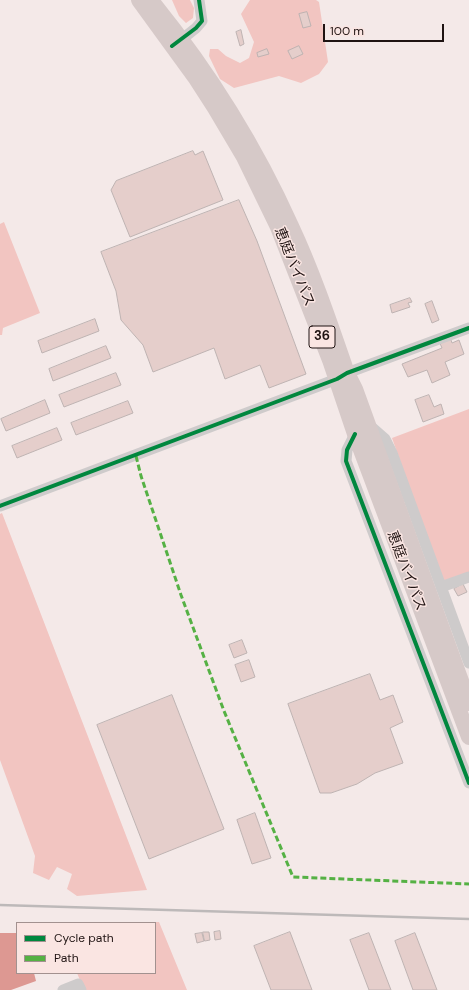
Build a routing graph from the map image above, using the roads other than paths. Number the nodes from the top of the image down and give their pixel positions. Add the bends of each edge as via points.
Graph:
1 (139, 0) edge
2 (151, 0) edge
3 (199, 0) edge
4 (177, 43) junction
5 (469, 328) edge
6 (342, 376) junction
7 (366, 422) junction
8 (355, 434) junction
9 (0, 506) edge
10 (469, 577) edge
11 (441, 588) junction
12 (469, 663) edge
13 (465, 702) edge
14 (445, 719) junction
15 (469, 737) edge
16 (469, 783) edge
17 (63, 990) edge
18 (81, 990) edge

1 - 4 highway, 恵庭バイパス / 36
2 - 4 highway, 恵庭バイパス / 36
3 - 4 street via 202,21
4 - 6 highway, 恵庭バイパス / 36 via 244,157 266,201
5 - 6 street
6 - 7 highway, 恵庭バイパス / 36 via 355,389
6 - 8 highway, 恵庭バイパス / 36
6 - 9 street
7 - 11 street via 385,439
7 - 13 highway, 恵庭バイパス / 36
8 - 13 highway, 恵庭バイパス / 36
8 - 14 street via 347,450 346,461
10 - 11 street
11 - 12 street
13 - 14 street
13 - 15 highway, 恵庭バイパス / 36
14 - 16 street
17 - 18 street via 78,984

